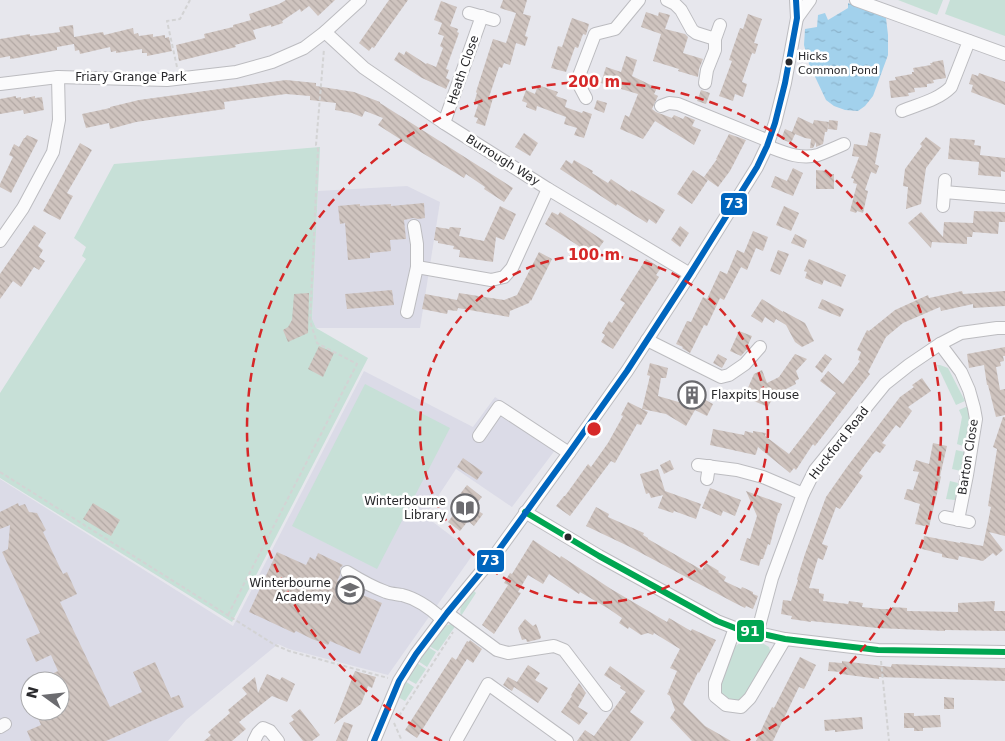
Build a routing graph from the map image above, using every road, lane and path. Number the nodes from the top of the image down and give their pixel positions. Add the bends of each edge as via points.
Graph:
1 (190, 0) edge
2 (360, 0) edge
3 (638, 0) edge
4 (667, 0) edge
5 (796, 0) edge
6 (810, 0) edge
7 (856, 0) edge
8 (469, 13) dead end
9 (797, 18) junction
10 (720, 25) dead end
11 (325, 32) junction
12 (716, 40) junction
13 (968, 41) junction
14 (1005, 54) edge
15 (58, 78) junction
16 (179, 78) junction
17 (705, 83) dead end
18 (0, 84) edge
19 (586, 98) dead end
20 (661, 106) dead end
21 (902, 111) dead end
22 (444, 123) junction
23 (768, 143) junction
24 (844, 144) dead end
25 (548, 189) junction
26 (1005, 197) edge
27 (942, 206) dead end
28 (414, 226) dead end
29 (0, 241) edge
30 (422, 268) junction
31 (690, 274) junction
32 (407, 312) dead end
33 (1005, 328) edge
34 (647, 340) junction
35 (940, 344) junction
36 (760, 347) dead end
37 (479, 436) dead end
38 (569, 453) junction
39 (705, 470) dead end
40 (0, 472) edge
41 (803, 494) junction
42 (525, 512) junction
43 (957, 520) dead end
44 (347, 572) dead end
45 (228, 615) junction
46 (445, 616) junction
47 (460, 622) junction
48 (735, 628) junction
49 (757, 634) junction
50 (785, 640) junction
51 (880, 650) junction
52 (1005, 652) edge
53 (399, 681) junction
54 (606, 705) dead end
55 (399, 715) dead end
56 (394, 723) dead end
57 (391, 732) dead end
58 (254, 741) edge
59 (278, 741) edge
60 (374, 741) edge
61 (456, 741) edge
62 (567, 741) edge
63 (889, 741) edge

1 - 16 path via 180,19 167,21
2 - 11 street, Friary Grange Park
3 - 19 street via 615,29 595,34 577,81
4 - 12 street via 681,10 692,30
5 - 9 street
6 - 9 street
7 - 13 street
8 - 22 street, Heath Close via 488,18
9 - 23 street via 785,83
10 - 12 street
11 - 16 street, Friary Grange Park via 304,48 272,62 236,72
11 - 22 street, Burrough Way via 364,68
11 - 45 path via 316,145 310,321 318,343 357,364
12 - 17 street
13 - 14 street
13 - 21 street via 951,87
15 - 16 street, Friary Grange Park
15 - 18 street, Friary Grange Park
15 - 29 street via 59,120 53,152 23,208
20 - 23 street via 678,104
22 - 25 street, Burrough Way
23 - 24 street via 785,153 804,157 817,156
23 - 31 street via 757,167
25 - 30 street via 512,268 504,277 491,280
25 - 31 street, Burrough Way
26 - 27 street via 944,186
28 - 30 street
30 - 32 street
31 - 34 street
33 - 35 street, Huckford Road via 961,333
34 - 36 street via 721,377 745,364
34 - 38 street
35 - 41 street, Huckford Road via 885,384 815,470
35 - 43 street, Barton Close via 962,372 976,419
37 - 38 street via 499,407
38 - 42 street
39 - 41 street via 737,470 764,477
40 - 45 path
41 - 49 street, Huckford Road via 772,578
42 - 46 street
42 - 48 street via 599,556
44 - 46 street via 368,585 420,602
45 - 53 path via 289,651
46 - 47 street
46 - 53 street
47 - 54 street via 497,650 508,653 554,646 564,650
47 - 55 path
48 - 49 street
48 - 50 street via 715,683 715,696 726,705 741,707 750,698
49 - 50 street
50 - 51 street
51 - 52 street
51 - 63 path
53 - 60 street
56 - 57 path
58 - 59 street via 263,728
61 - 62 street via 488,684

